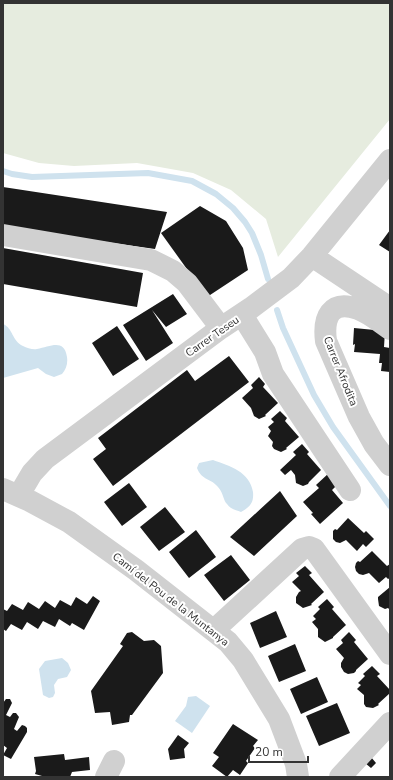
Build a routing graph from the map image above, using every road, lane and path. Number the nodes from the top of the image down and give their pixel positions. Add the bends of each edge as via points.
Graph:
1 (390, 160) edge
2 (3, 235) edge
3 (312, 256) junction
4 (390, 308) edge
5 (247, 311) junction
6 (221, 328) junction
7 (390, 329) edge
8 (390, 465) edge
9 (350, 490) dead end
10 (11, 492) edge
11 (214, 630) junction
12 (390, 654) edge
13 (390, 723) edge
14 (298, 777) edge
15 (340, 777) edge

1 - 3 street, Carrer Teseu
2 - 6 street via 140,257 156,262 187,283
3 - 4 street
3 - 5 street, Carrer Teseu via 291,278
5 - 6 street, Carrer Teseu
5 - 9 street via 273,374
6 - 10 street, Carrer Teseu via 46,459
7 - 8 street, Carrer Afrodita via 359,309 340,307 328,314 325,330 326,341 359,417
10 - 11 street, Camí del Pou de la Muntanya via 69,522
11 - 12 street via 302,548 309,546 314,549
11 - 14 street, Camí del Pou de la Muntanya via 243,660 279,719 296,764
13 - 15 street

